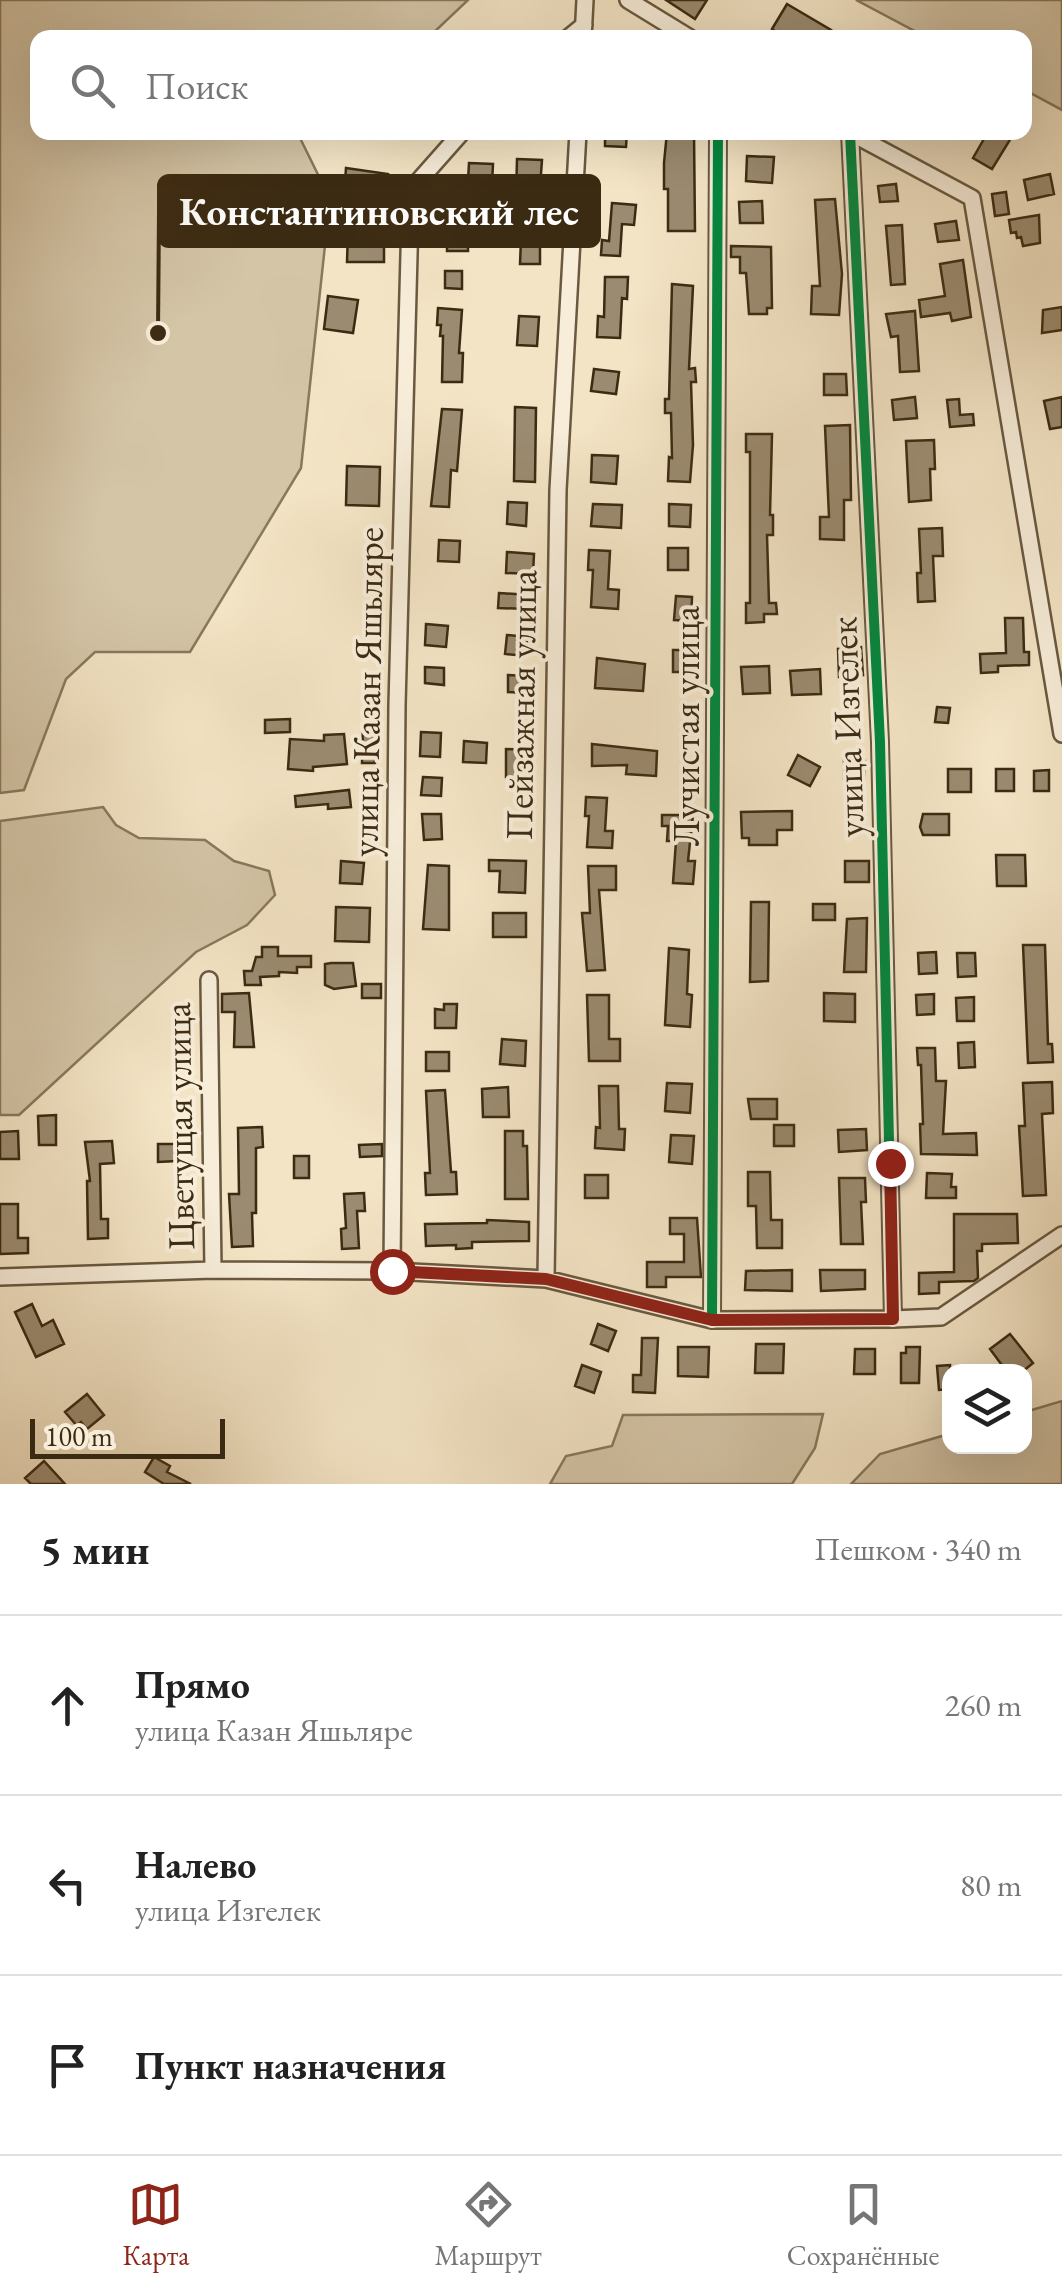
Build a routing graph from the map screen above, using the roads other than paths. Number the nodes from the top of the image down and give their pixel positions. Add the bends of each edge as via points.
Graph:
1 (586, 0) edge
2 (628, 0) edge
3 (584, 30) edge
4 (677, 30) edge
5 (455, 140) edge
6 (578, 140) edge
7 (718, 140) edge
8 (849, 140) edge
9 (862, 140) edge
10 (1062, 734) edge
11 (209, 980) dead end
12 (1062, 1235) edge
13 (213, 1270) junction
14 (392, 1271) junction
15 (0, 1277) edge
16 (546, 1279) junction
17 (893, 1319) junction
18 (712, 1320) junction

1 - 3 street
2 - 4 street
5 - 14 street, улица Казан Яшьляре via 416,184 410,217
6 - 16 street, Пейзажная улица via 558,490
7 - 18 street, Лучистая улица
8 - 17 street, улица Изгелек via 880,742
9 - 10 street via 972,198
11 - 13 street, Цветущая улица
12 - 17 street via 941,1316
13 - 14 street
13 - 15 street
14 - 16 street
16 - 18 street
17 - 18 street

